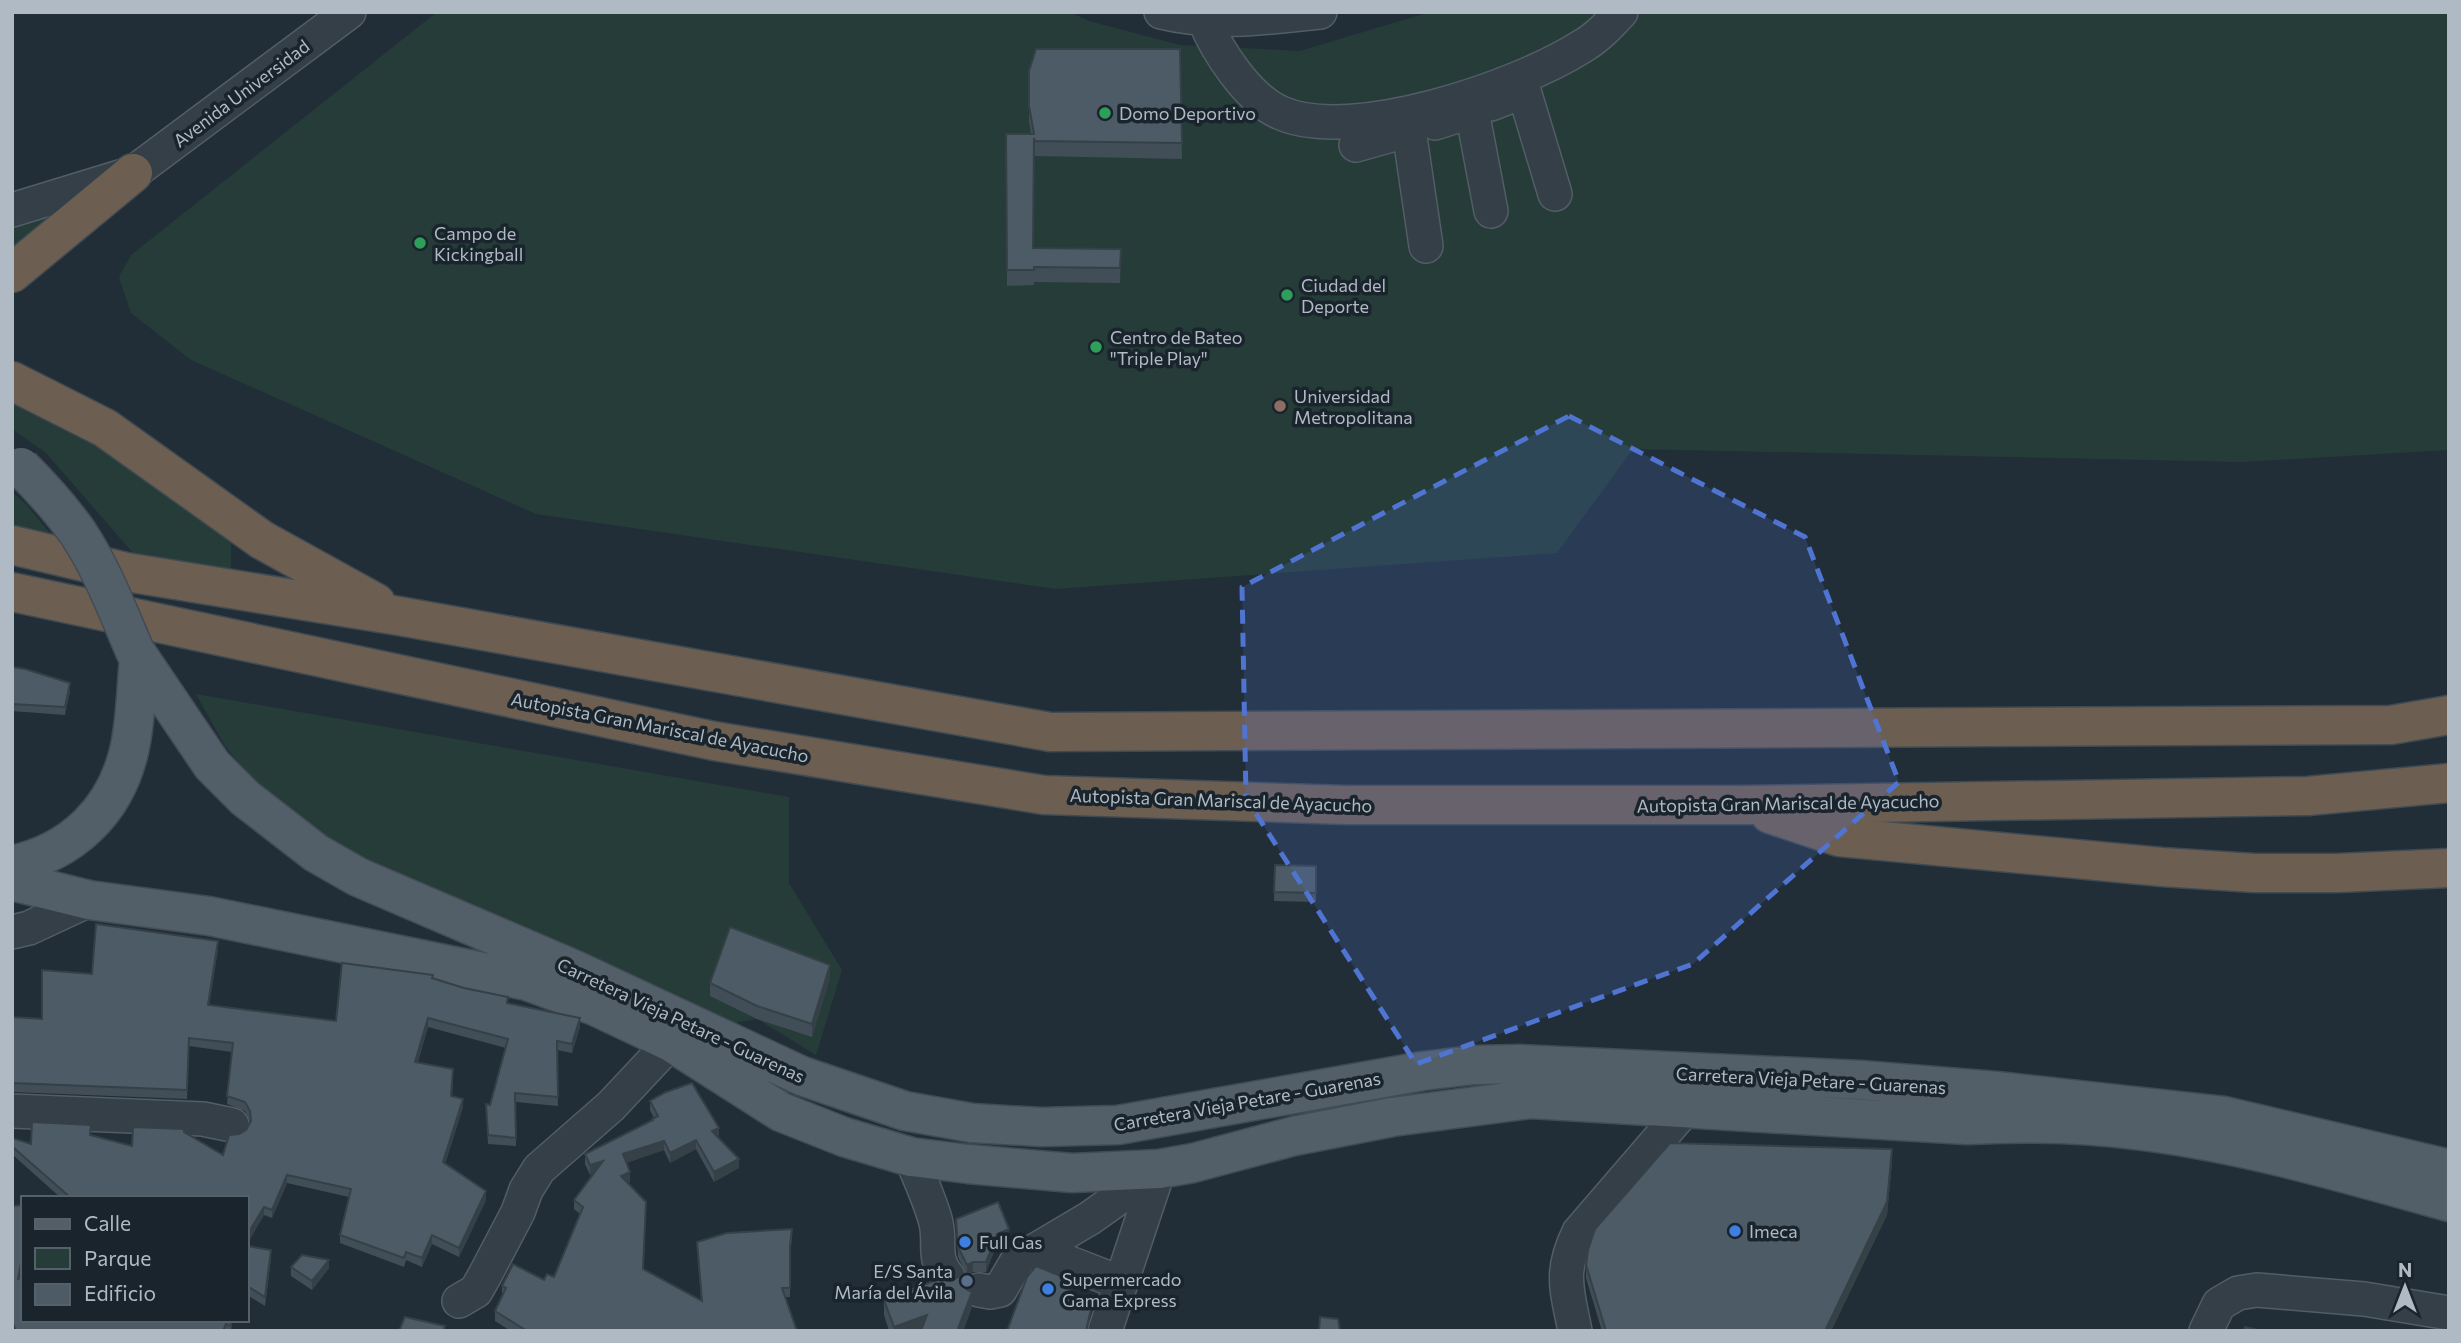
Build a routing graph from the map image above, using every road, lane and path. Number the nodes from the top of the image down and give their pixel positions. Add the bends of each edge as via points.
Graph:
1 (349, 12) edge
2 (1161, 12) edge
3 (1320, 12) edge
4 (1622, 12) edge
5 (1204, 19) junction
6 (1567, 72) dead end
7 (1524, 91) junction
8 (1472, 111) junction
9 (1409, 130) junction
10 (1356, 145) dead end
11 (133, 173) junction
12 (1555, 194) dead end
13 (12, 210) edge
14 (1491, 211) dead end
15 (1426, 246) dead end
16 (12, 274) edge
17 (12, 382) edge
18 (17, 463) edge
19 (12, 545) edge
20 (12, 592) edge
21 (56, 600) junction
22 (12, 612) edge
23 (399, 617) junction
24 (137, 655) junction
25 (2449, 706) edge
26 (2449, 715) edge
27 (2391, 725) junction
28 (2449, 783) edge
29 (1741, 805) junction
30 (12, 865) edge
31 (2449, 868) edge
32 (12, 881) edge
33 (89, 901) junction
34 (12, 932) edge
35 (671, 1042) junction
36 (1685, 1110) junction
37 (12, 1111) edge
38 (232, 1125) dead end
39 (911, 1157) junction
40 (1159, 1169) junction
41 (2449, 1169) edge
42 (2449, 1202) edge
43 (1036, 1250) junction
44 (1102, 1276) dead end
45 (948, 1278) edge
46 (979, 1290) dead end
47 (458, 1301) dead end
48 (2449, 1313) edge
49 (1105, 1331) edge
50 (1575, 1331) edge
51 (2206, 1331) edge

1 - 11 street, Avenida Universidad
2 - 5 street
3 - 5 street
4 - 5 street via 1582,47 1503,85 1406,112 1351,121 1310,121 1266,105 1227,61
6 - 7 street
7 - 8 street
7 - 12 street
8 - 9 street
8 - 14 street
9 - 10 street
9 - 15 street
11 - 13 street, Avenida Universidad
11 - 16 highway
17 - 23 highway via 105,428 262,540
18 - 24 main road, Carretera Vieja Petare - Guarenas, bridge via 79,535
19 - 23 highway via 126,572
20 - 21 highway, Autopista Gran Mariscal de Ayacucho
21 - 22 highway
21 - 29 highway, Autopista Gran Mariscal de Ayacucho via 714,741 1044,795 1346,805
23 - 27 highway via 1050,732
24 - 30 main road via 130,749 108,804 89,828 65,845 36,860
24 - 41 main road, Carretera Vieja Petare - Guarenas via 212,765 245,798 316,853 358,877 575,970 802,1076 905,1111 972,1123 1118,1125 1423,1071 1520,1064 1861,1080 2211,1114
25 - 27 highway
26 - 27 highway
28 - 29 highway, Autopista Gran Mariscal de Ayacucho via 2308,796
29 - 31 highway via 1839,837 2162,867 2254,873
32 - 33 main road, Carretera Vieja Petare - Guarenas
33 - 34 street
33 - 35 main road, Carretera Vieja Petare - Guarenas via 222,919 527,981 595,1006
35 - 39 main road, Carretera Vieja Petare - Guarenas via 781,1112
35 - 47 street via 611,1106 539,1169 485,1275 475,1291
36 - 40 main road, Carretera Vieja Petare - Guarenas via 1531,1099 1392,1117
36 - 42 main road, Carretera Vieja Petare - Guarenas via 2141,1130 2224,1144
36 - 50 street via 1579,1232 1567,1255 1565,1281
37 - 38 street via 203,1119
39 - 40 main road, Carretera Vieja Petare - Guarenas via 1048,1172
39 - 45 street via 937,1222 937,1258
40 - 43 street via 1090,1219
40 - 49 street
43 - 44 street
43 - 46 street via 1020,1256 1000,1290
48 - 51 street via 2364,1299 2257,1290 2238,1293 2219,1304

